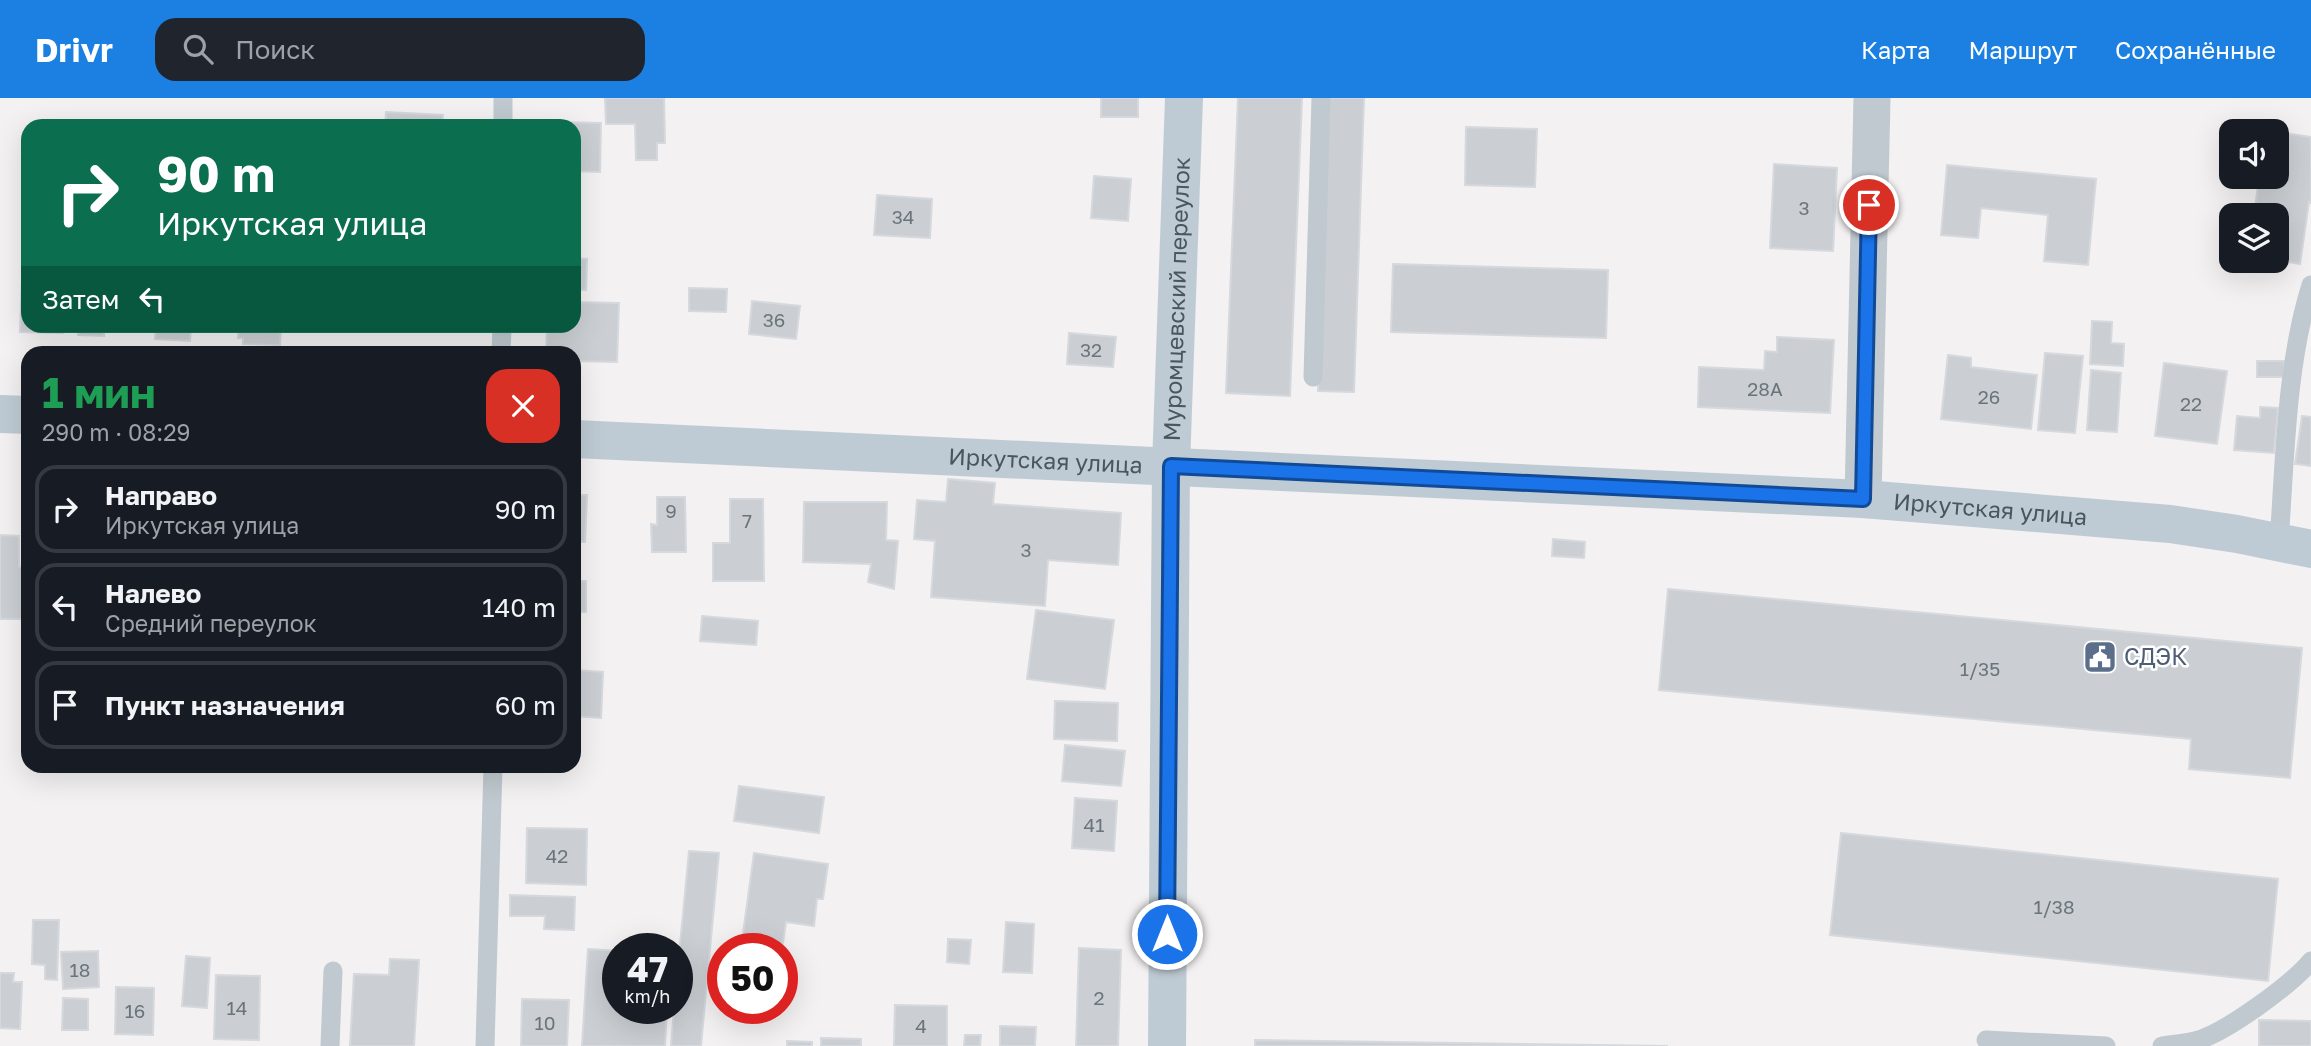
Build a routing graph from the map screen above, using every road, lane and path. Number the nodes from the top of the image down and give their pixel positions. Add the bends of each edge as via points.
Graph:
1 (503, 98) edge
2 (1184, 98) edge
3 (1321, 98) edge
4 (1872, 98) edge
5 (503, 119) edge
6 (2311, 285) edge
7 (1313, 377) dead end
8 (0, 414) edge
9 (21, 415) edge
10 (581, 439) edge
11 (1171, 466) junction
12 (1863, 499) junction
13 (2295, 545) edge
14 (493, 773) edge
15 (2311, 961) edge
16 (333, 971) dead end
17 (1986, 1040) dead end
18 (330, 1046) edge
19 (485, 1046) edge
20 (1167, 1046) edge
21 (2106, 1046) edge
22 (2162, 1046) edge

1 - 5 lane
2 - 11 main road, Муромцевский переулок
3 - 7 lane
4 - 12 street
6 - 13 lane via 2292,382
8 - 9 main road
10 - 11 main road, Иркутская улица
11 - 12 main road, Иркутская улица
11 - 20 main road, Муромцевский переулок
12 - 13 main road, Иркутская улица via 2170,524
14 - 19 lane
15 - 22 lane via 2238,1020 2197,1041
16 - 18 lane
17 - 21 lane

